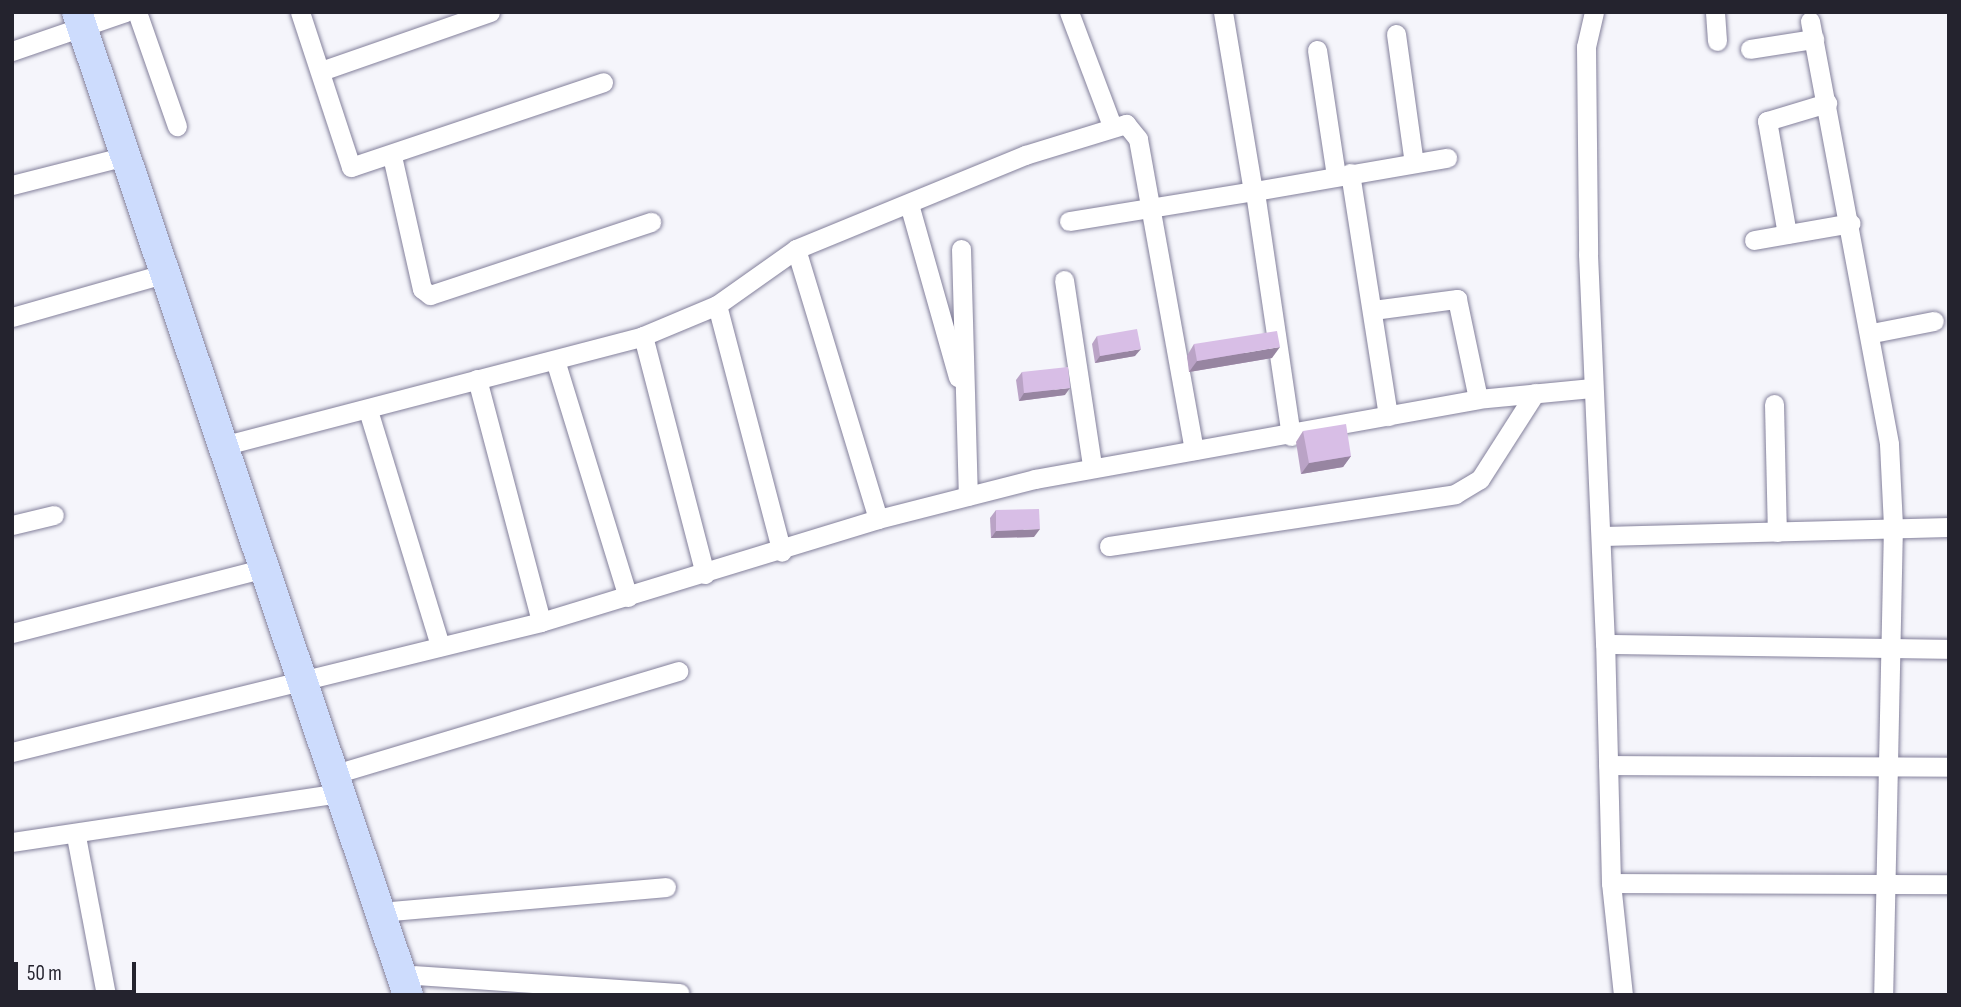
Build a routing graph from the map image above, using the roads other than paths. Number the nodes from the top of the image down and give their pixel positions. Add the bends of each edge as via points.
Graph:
1 (125, 12) edge
2 (137, 12) edge
3 (300, 12) edge
4 (490, 12) edge
5 (1069, 12) edge
6 (1223, 12) edge
7 (1715, 12) edge
8 (1589, 16) edge
9 (86, 19) edge
10 (1395, 34) dead end
11 (1717, 41) dead end
12 (1750, 49) dead end
13 (1317, 50) dead end
14 (12, 51) edge
15 (321, 71) junction
16 (603, 82) dead end
17 (1827, 103) junction
18 (177, 126) dead end
19 (1112, 126) junction
20 (126, 156) junction
21 (392, 156) junction
22 (1447, 158) dead end
23 (1415, 163) junction
24 (1343, 174) junction
25 (12, 185) edge
26 (1254, 192) junction
27 (909, 204) junction
28 (1150, 210) junction
29 (1069, 221) dead end
30 (651, 222) dead end
31 (1852, 223) junction
32 (1787, 234) junction
33 (1754, 240) dead end
34 (796, 249) junction
35 (961, 249) dead end
36 (166, 274) junction
37 (1064, 281) dead end
38 (717, 304) junction
39 (1373, 310) junction
40 (12, 317) edge
41 (1934, 321) dead end
42 (1872, 333) junction
43 (643, 336) junction
44 (555, 360) junction
45 (477, 379) junction
46 (208, 384) junction
47 (1592, 388) junction
48 (1535, 393) junction
49 (1478, 399) junction
50 (1774, 404) dead end
51 (967, 409) junction
52 (368, 410) junction
53 (1388, 416) junction
54 (1291, 436) junction
55 (228, 444) junction
56 (1194, 450) junction
57 (1092, 466) junction
58 (968, 496) junction
59 (54, 515) dead end
60 (878, 519) junction
61 (1893, 525) junction
62 (12, 526) edge
63 (1949, 527) edge
64 (1777, 532) junction
65 (1603, 536) junction
66 (1109, 547) dead end
67 (782, 552) junction
68 (262, 569) junction
69 (705, 575) junction
70 (628, 597) junction
71 (541, 622) junction
72 (12, 633) edge
73 (1605, 644) junction
74 (440, 646) junction
75 (1890, 647) junction
76 (1949, 649) edge
77 (678, 671) dead end
78 (307, 682) junction
79 (12, 752) edge
80 (1608, 765) junction
81 (1884, 765) junction
82 (1949, 767) edge
83 (343, 782) junction
84 (76, 836) junction
85 (12, 842) edge
86 (1611, 883) junction
87 (1949, 884) edge
88 (1887, 885) junction
89 (666, 887) dead end
90 (392, 911) junction
91 (416, 988) edge
92 (679, 993) edge
93 (106, 995) edge
94 (1623, 995) edge
95 (1883, 995) edge

1 - 9 street
2 - 18 street
3 - 15 street
4 - 15 street
5 - 19 street
6 - 26 street
7 - 11 street
8 - 47 street
9 - 14 street
9 - 20 main road
9 - 46 main road
10 - 23 street
12 - 17 street via 1812,30
13 - 24 street
15 - 21 street via 351,167
16 - 21 street
17 - 31 street
17 - 32 street via 1767,121
19 - 27 street
19 - 28 street via 1125,124 1135,132
20 - 25 street
20 - 36 main road
21 - 30 street via 422,289 430,295
22 - 23 street
23 - 24 street
24 - 26 street
24 - 39 street
26 - 28 street
26 - 54 street
27 - 34 street
27 - 51 street
28 - 29 street
28 - 56 street
31 - 32 street
31 - 42 street
32 - 33 street
34 - 38 street
34 - 60 street
35 - 51 street
36 - 40 street
36 - 46 main road
37 - 57 street
38 - 43 street
38 - 67 street
39 - 49 street via 1457,299
39 - 53 street
41 - 42 street
42 - 61 street
43 - 44 street
43 - 69 street
44 - 45 street
44 - 70 street
45 - 52 street
45 - 71 street
46 - 55 main road
47 - 48 street
47 - 65 street
48 - 49 street
48 - 66 street via 1480,479 1455,494
49 - 53 street
50 - 64 street
51 - 58 street
52 - 55 street
52 - 74 street
53 - 54 street
54 - 56 street
55 - 68 main road
55 - 78 main road
56 - 57 street
57 - 58 street
58 - 60 street
59 - 62 street
60 - 67 street
61 - 63 street
61 - 64 street
61 - 75 street
64 - 65 street
65 - 73 street
67 - 69 street
68 - 72 street
68 - 78 main road
69 - 70 street
70 - 71 street
71 - 74 street
73 - 75 street
73 - 80 street
74 - 78 street
75 - 76 street
75 - 81 street
77 - 83 street
78 - 79 street
78 - 83 main road
80 - 81 street
80 - 86 street
81 - 82 street
81 - 88 street
83 - 84 street
83 - 90 main road
83 - 91 main road
84 - 85 street
84 - 93 street
86 - 88 street
86 - 94 street
87 - 88 street
88 - 95 street
89 - 90 street
90 - 91 main road
91 - 92 street

